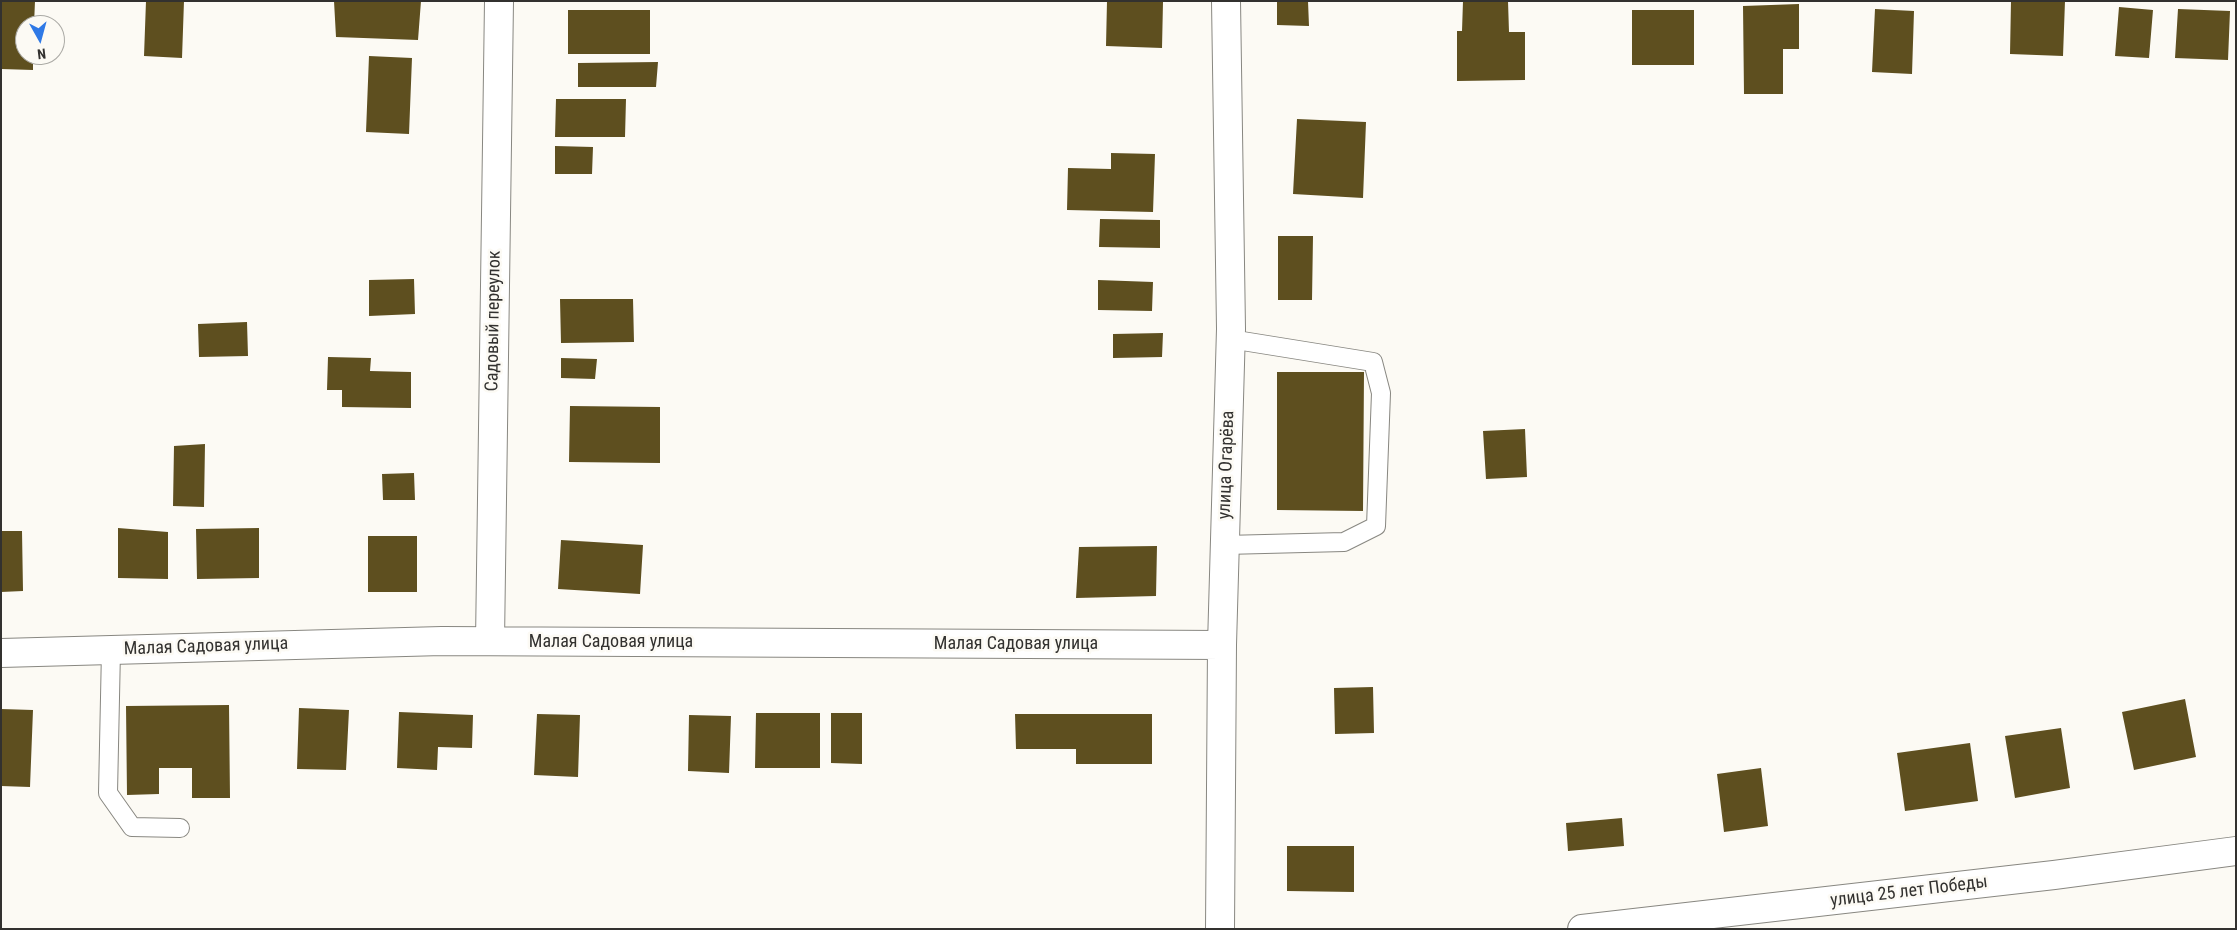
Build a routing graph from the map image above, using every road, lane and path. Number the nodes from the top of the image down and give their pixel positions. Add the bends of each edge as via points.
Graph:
1 (499, 1) edge
2 (1226, 1) edge
3 (1230, 339) junction
4 (1225, 545) junction
5 (490, 642) junction
6 (1222, 645) junction
7 (111, 650) junction
8 (1, 653) edge
9 (180, 828) dead end
10 (2236, 851) edge
11 (1220, 929) edge
12 (1582, 929) edge

1 - 5 street, Садовый переулок
2 - 3 street, улица Огарёва
3 - 4 street, улица Огарёва
3 - 4 lane via 1373,362 1381,393 1376,526 1344,542
4 - 6 street, улица Огарёва
5 - 6 street, Малая Садовая улица
5 - 7 street, Малая Садовая улица
6 - 11 street, улица Огарёва
7 - 8 street, Малая Садовая улица
7 - 9 lane via 108,793 132,826
10 - 12 street, улица 25 лет Победы

